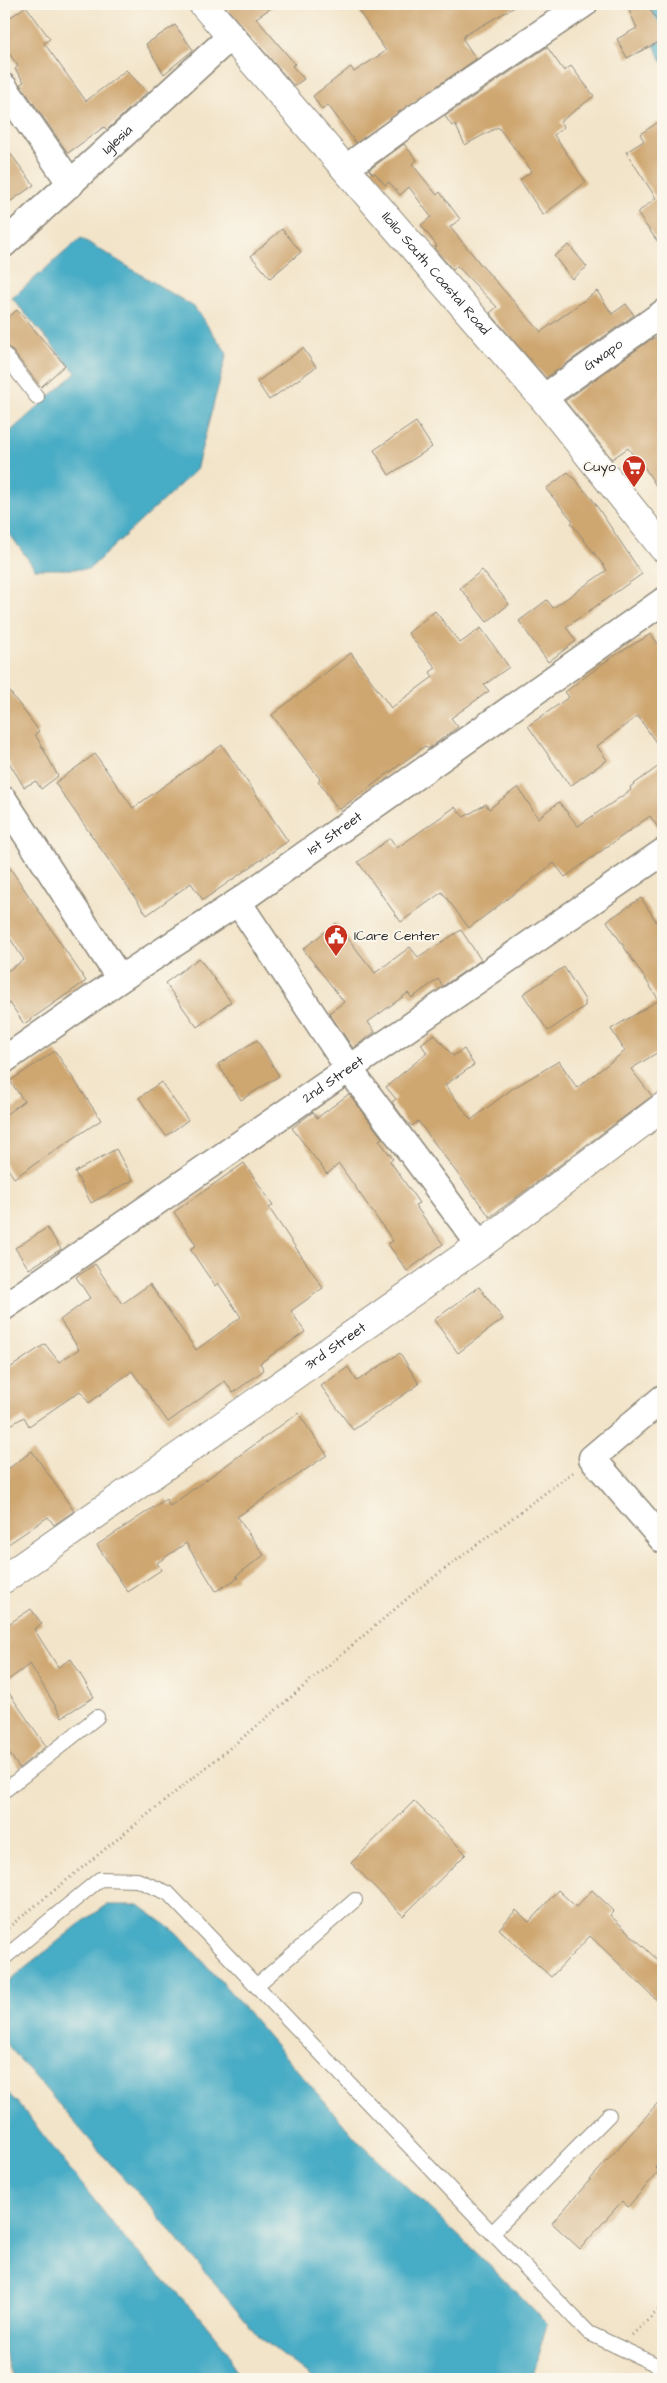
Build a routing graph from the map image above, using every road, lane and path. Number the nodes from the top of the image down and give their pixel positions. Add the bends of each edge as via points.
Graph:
1 (203, 4) edge
2 (584, 4) edge
3 (232, 36) junction
4 (4, 87) edge
5 (346, 168) junction
6 (71, 184) junction
7 (4, 244) edge
8 (663, 313) edge
9 (4, 354) edge
10 (37, 397) dead end
11 (543, 398) junction
12 (661, 540) edge
13 (663, 601) edge
14 (6, 808) edge
15 (663, 852) edge
16 (238, 902) junction
17 (120, 979) junction
18 (4, 1060) edge
19 (349, 1069) junction
20 (663, 1107) edge
21 (480, 1245) junction
22 (4, 1307) edge
23 (663, 1398) edge
24 (592, 1458) junction
25 (663, 1540) edge
26 (4, 1579) edge
27 (97, 1718) dead end
28 (4, 1791) edge
29 (355, 1900) dead end
30 (4, 1931) edge
31 (4, 1958) edge
32 (256, 1986) junction
33 (609, 2115) dead end
34 (492, 2232) junction
35 (663, 2306) edge
36 (618, 2348) junction
37 (663, 2368) edge

1 - 3 street, Iloilo South Coastal Road
2 - 5 street
3 - 5 street, Iloilo South Coastal Road
3 - 6 street, Iglesia
4 - 6 street
5 - 11 street, Iloilo South Coastal Road
6 - 7 street, Iglesia
8 - 11 street, Gwapo
9 - 10 lane
11 - 12 street, Iloilo South Coastal Road
13 - 16 street, 1st Street
14 - 17 street
15 - 19 street, 2nd Street
16 - 17 street, 1st Street
16 - 19 street
17 - 18 street, 1st Street
19 - 21 street
19 - 22 street, 2nd Street
20 - 21 street, 3rd Street
21 - 26 street, 3rd Street
23 - 24 street
24 - 25 street
24 - 30 path via 421,1587 257,1726
27 - 28 lane
29 - 32 lane
31 - 32 lane via 100,1879 137,1880 168,1893
32 - 34 lane
33 - 34 lane
34 - 36 lane via 589,2333
35 - 36 path
36 - 37 lane

